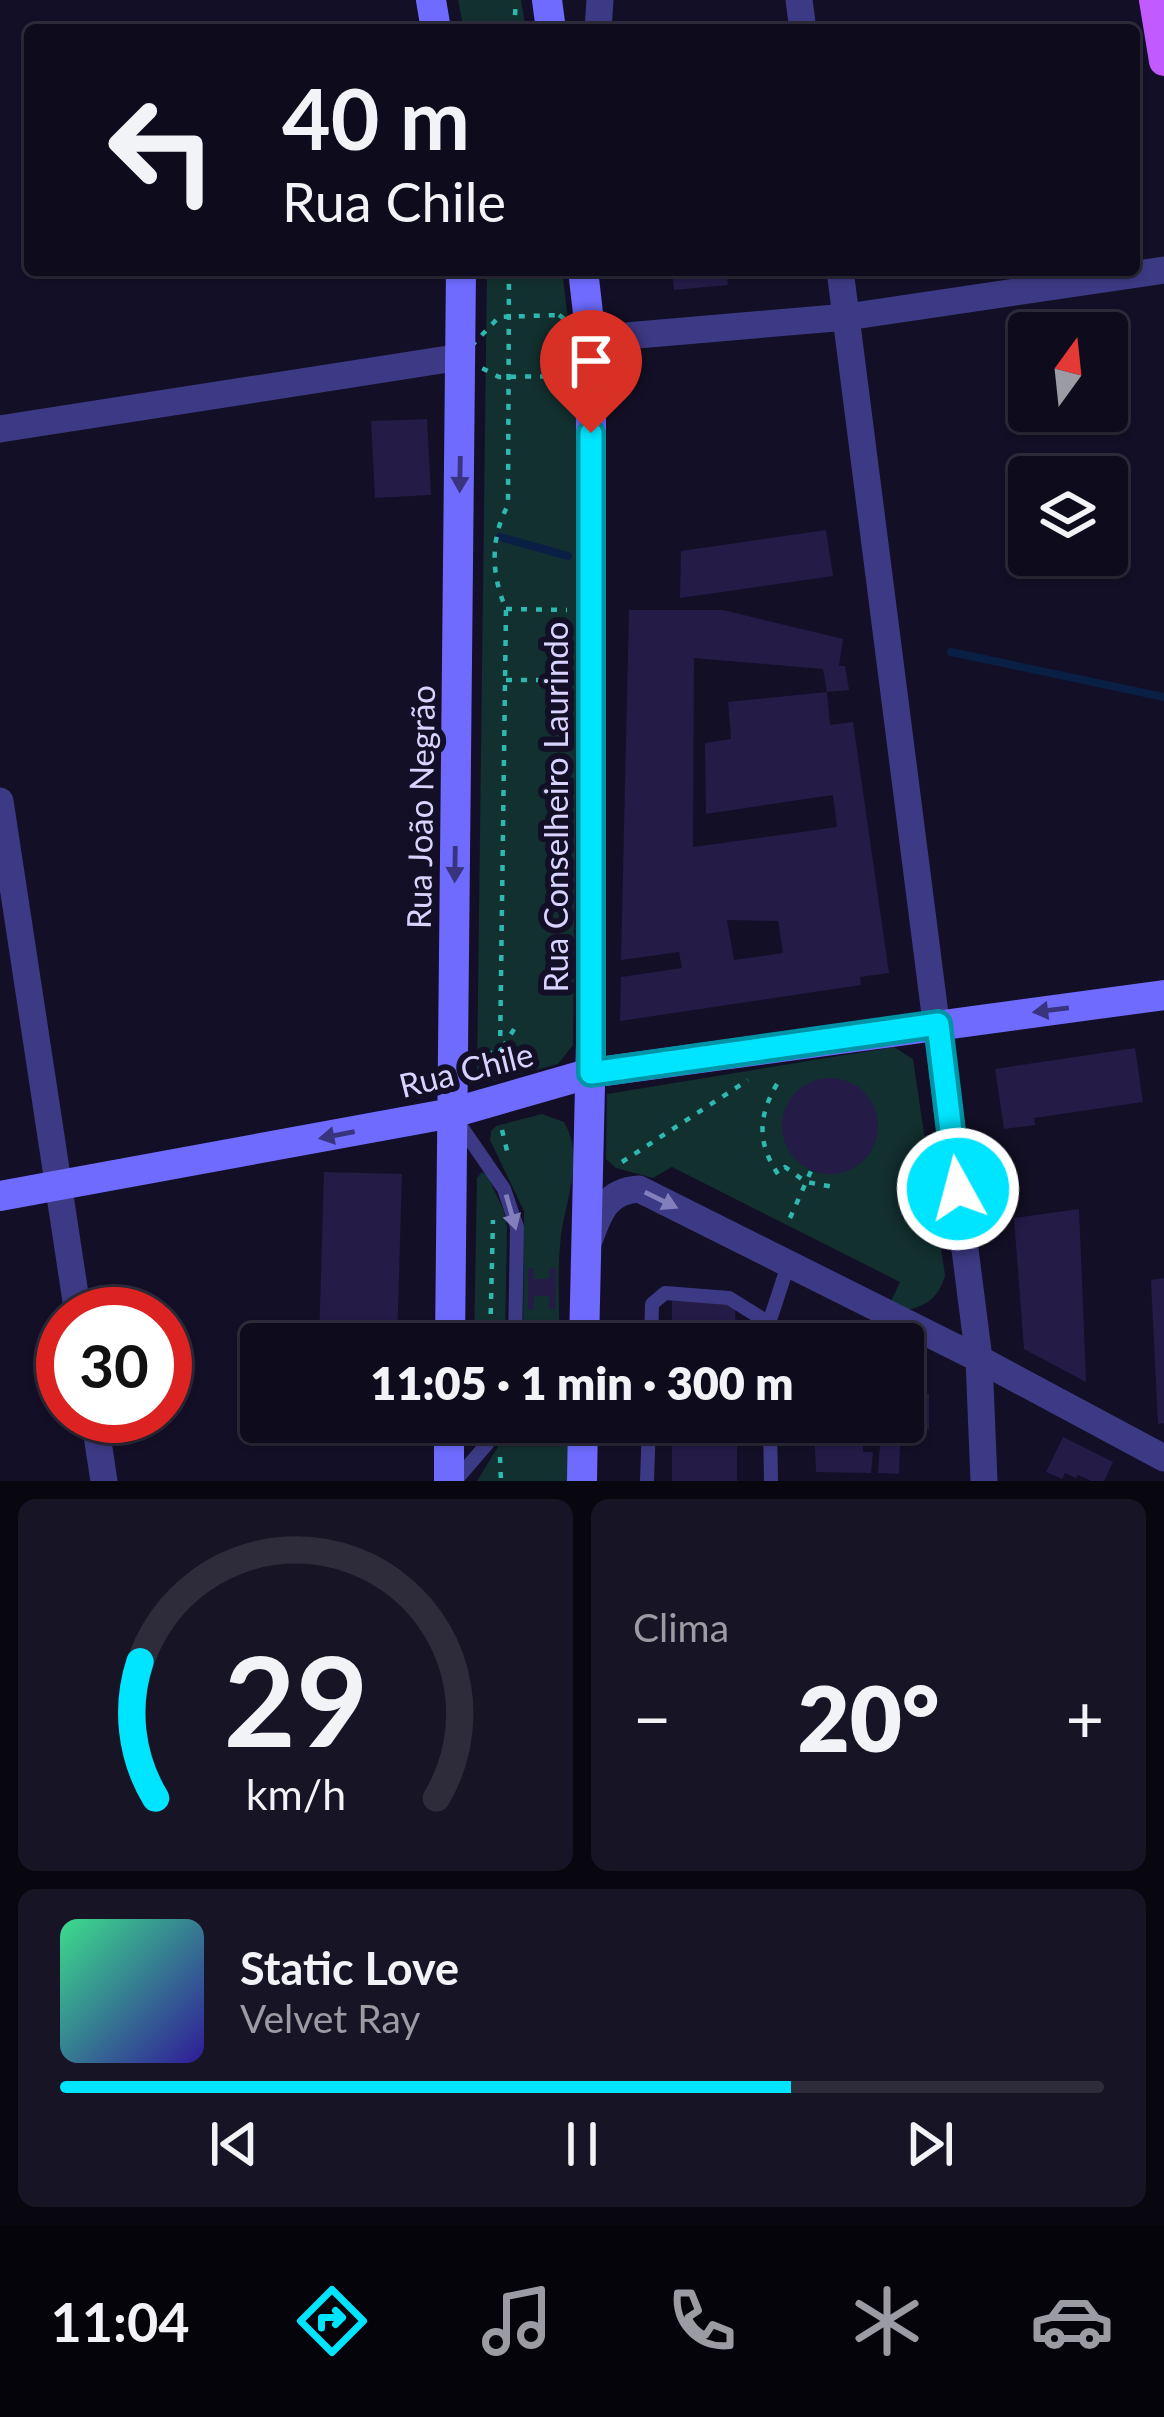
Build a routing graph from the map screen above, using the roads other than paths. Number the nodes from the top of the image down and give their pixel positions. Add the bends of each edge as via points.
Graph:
1 (1154, 0) edge
2 (1164, 61) edge
3 (461, 276) edge
4 (585, 276) edge
5 (841, 276) edge
6 (1124, 276) edge
7 (847, 317) junction
8 (591, 339) junction
9 (461, 357) junction
10 (0, 429) edge
11 (0, 801) edge
12 (1164, 995) edge
13 (938, 1024) junction
14 (591, 1073) junction
15 (452, 1113) junction
16 (59, 1187) junction
17 (0, 1196) edge
18 (584, 1252) junction
19 (788, 1265) junction
20 (74, 1287) edge
21 (450, 1323) edge
22 (516, 1323) edge
23 (584, 1323) edge
24 (652, 1323) edge
25 (769, 1323) joint
26 (980, 1359) junction
27 (98, 1443) edge
28 (450, 1443) edge
29 (488, 1443) edge
30 (583, 1443) edge
31 (648, 1443) edge
32 (770, 1443) edge
33 (1164, 1458) edge
34 (104, 1481) edge
35 (452, 1481) edge
36 (583, 1481) edge
37 (647, 1481) edge
38 (771, 1481) edge
39 (984, 1481) edge

1 - 2 main road
3 - 9 main road, Rua João Negrão
4 - 8 main road, Rua Conselheiro Laurindo
5 - 7 street
6 - 7 street
7 - 8 street
7 - 13 street
8 - 14 main road, Rua Conselheiro Laurindo
9 - 10 street
9 -> 15 main road, Rua João Negrão
11 - 16 street
12 -> 13 main road, Rua Chile
13 - 14 main road, Rua Chile
13 - 26 street
14 - 15 main road, Rua Chile
14 - 18 main road, Rua Conselheiro Laurindo
15 -> 16 main road, Rua Chile
15 - 21 main road, Rua João Negrão
15 -> 22 lane via 493,1171 518,1227
16 - 17 main road, Rua Chile
16 - 20 street
18 -> 19 street via 601,1207 620,1190 638,1189
18 - 23 main road, Rua Conselheiro Laurindo
19 - 25 lane
19 - 26 street
24 - 25 lane via 652,1304 664,1293 729,1298
26 - 33 street
26 - 39 street
27 - 34 street
28 - 35 main road
29 - 35 lane
30 - 36 main road
31 - 37 lane
32 - 38 lane

